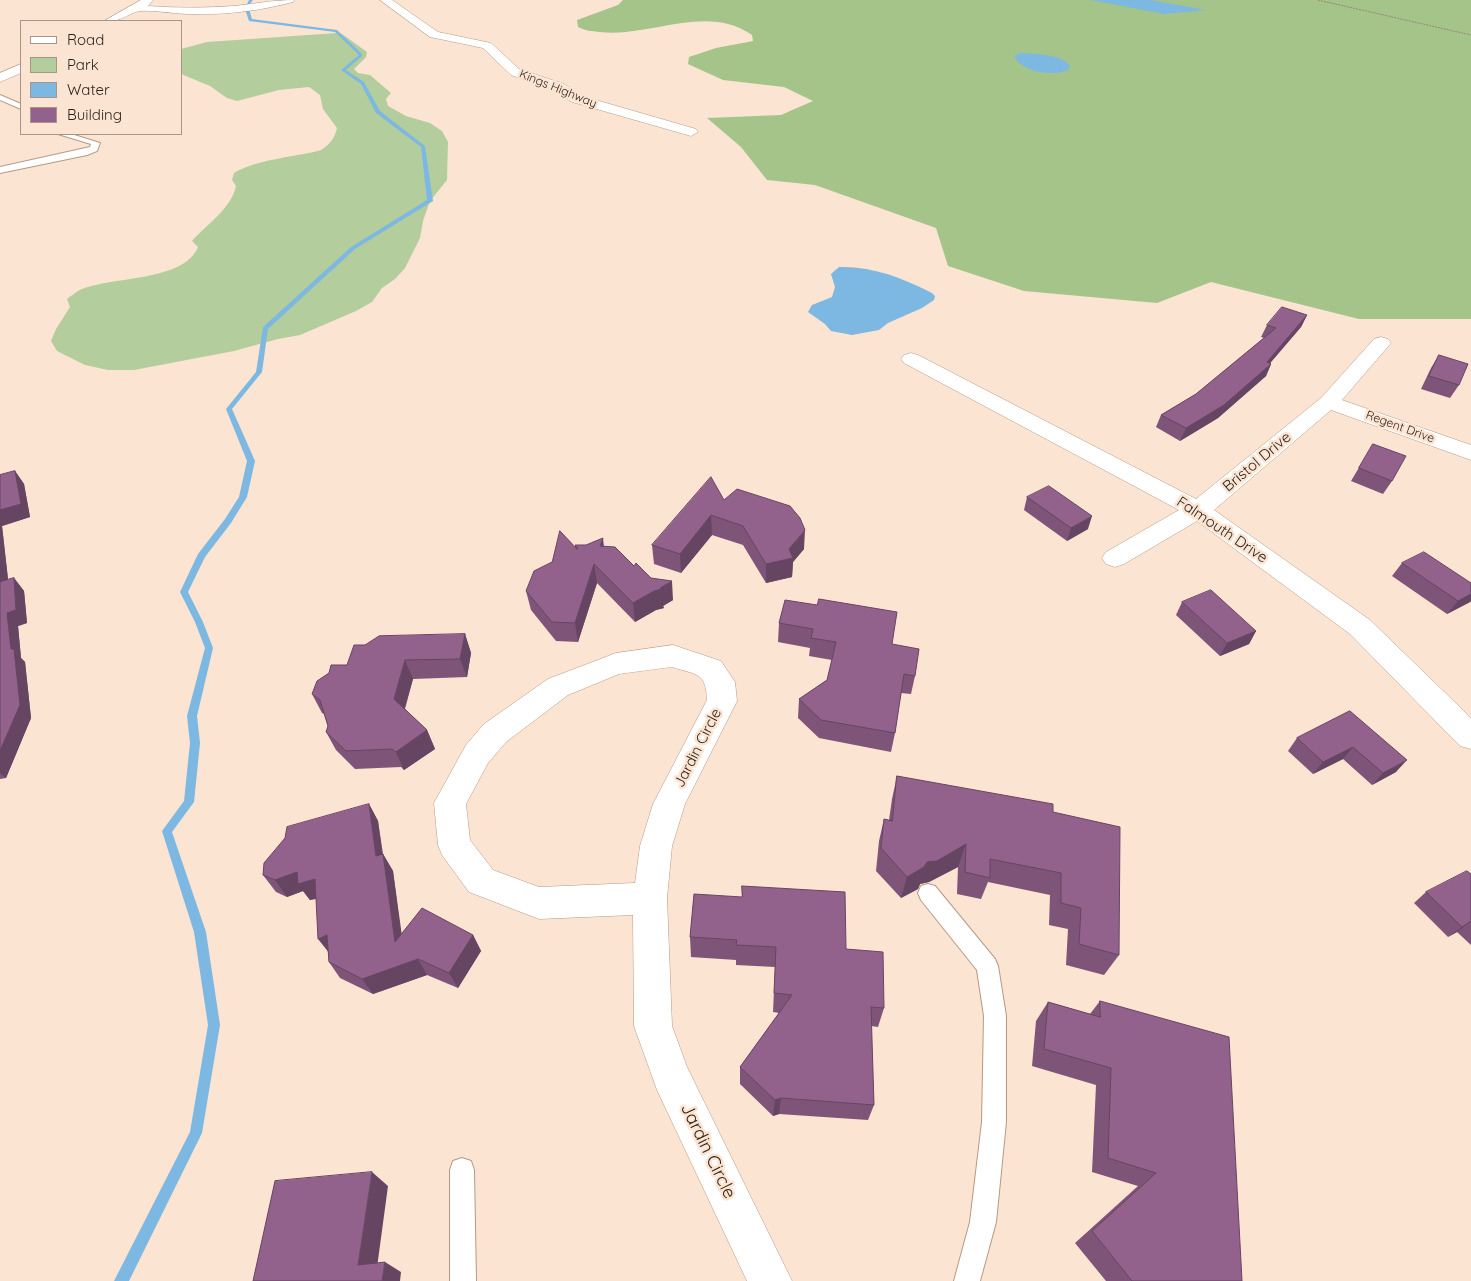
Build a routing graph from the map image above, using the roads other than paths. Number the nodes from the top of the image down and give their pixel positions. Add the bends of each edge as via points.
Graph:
1 (148, 0) edge
2 (289, 0) edge
3 (385, 0) edge
4 (138, 8) junction
5 (112, 20) edge
6 (20, 68) edge
7 (0, 78) edge
8 (0, 97) edge
9 (20, 107) edge
10 (691, 132) dead end
11 (66, 135) edge
12 (0, 170) edge
13 (1381, 343) dead end
14 (911, 359) dead end
15 (1328, 402) junction
16 (1471, 453) edge
17 (1198, 510) junction
18 (1115, 558) dead end
19 (1471, 737) edge
20 (928, 893) dead end
21 (650, 898) junction
22 (462, 1170) dead end
23 (463, 1281) edge
24 (770, 1281) edge
25 (967, 1281) edge

1 - 4 street
2 - 4 street via 253,7 169,11
3 - 10 street, Kings Highway via 434,35 487,45 515,72 559,87 577,100
4 - 5 street
6 - 7 street
8 - 9 lane
11 - 12 lane via 96,143 94,149
13 - 15 street, Bristol Drive
14 - 17 street, Falmouth Drive
15 - 16 street, Regent Drive
15 - 17 street, Bristol Drive
17 - 18 street, Bristol Drive
17 - 19 street, Falmouth Drive via 1360,627
20 - 25 lane via 987,966 995,1016 994,1122 983,1222
21 - 21 street, Jardin Circle via 656,846 669,804 722,701 721,682 711,669 673,656 616,664 558,687 495,732 477,754 450,803 454,846 481,880 539,903
21 - 24 street, Jardin Circle via 653,1026 671,1076
22 - 23 lane

